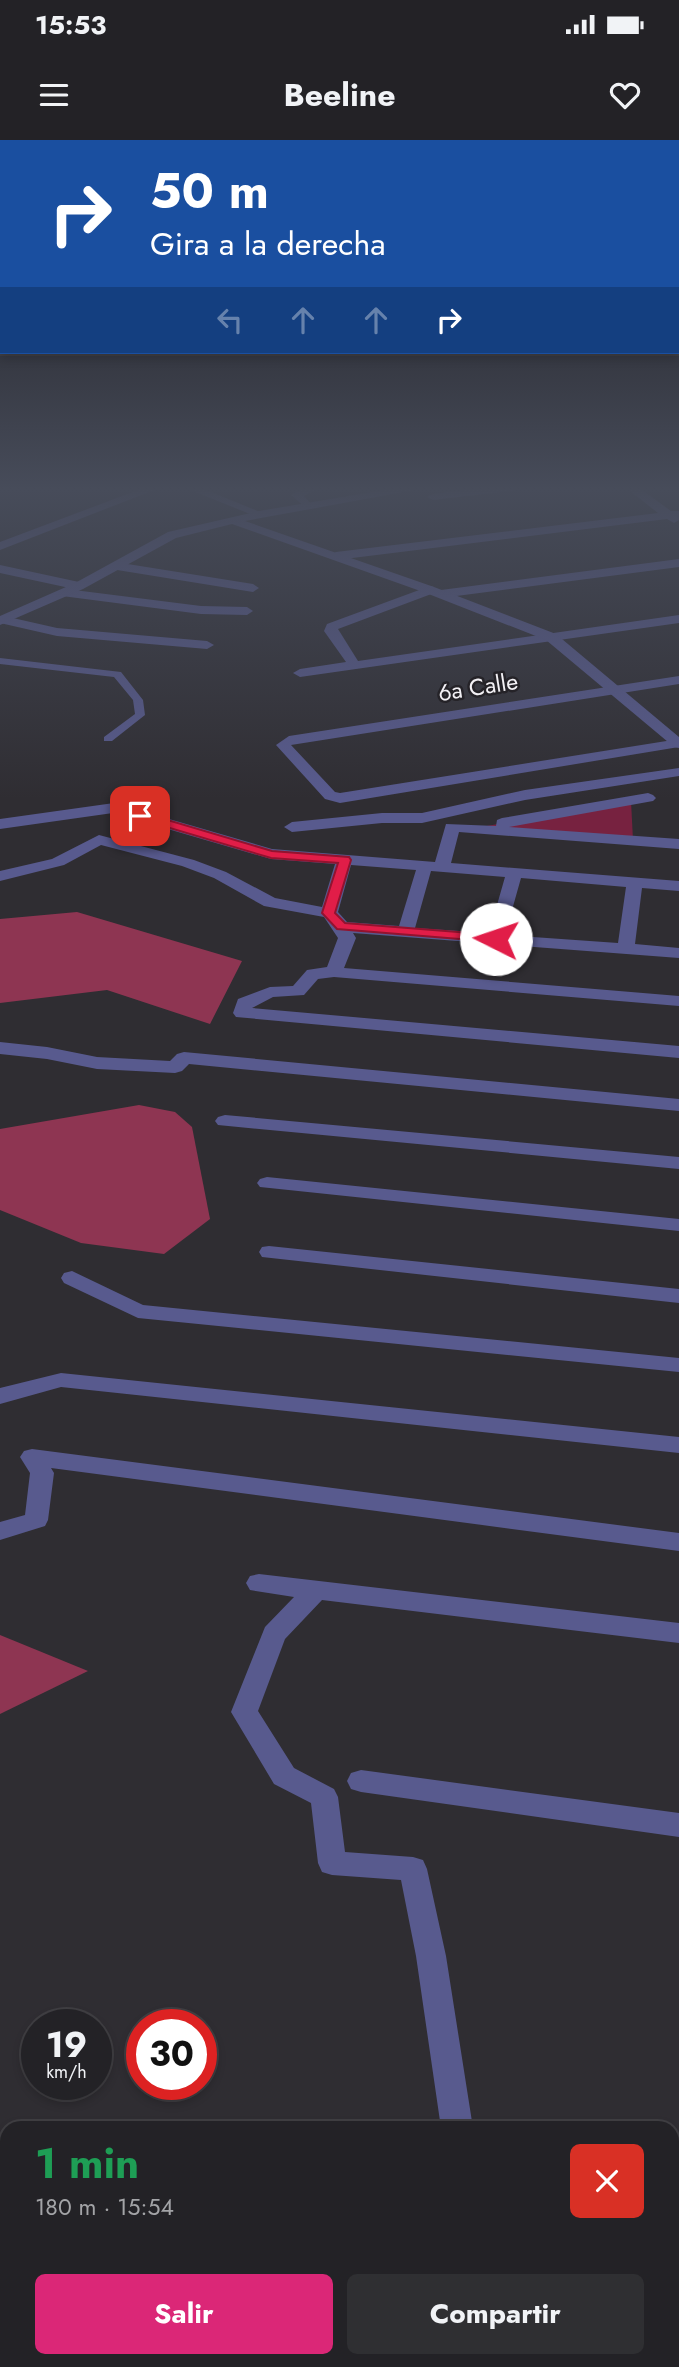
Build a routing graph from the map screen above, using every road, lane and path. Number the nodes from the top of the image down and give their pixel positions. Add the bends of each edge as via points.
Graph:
1 (70, 591) edge
2 (432, 591) edge
3 (444, 591) edge
4 (435, 592) junction
5 (66, 593) junction
6 (247, 611) dead end
7 (679, 619) edge
8 (2, 621) edge
9 (551, 637) junction
10 (207, 645) dead end
11 (0, 661) edge
12 (355, 666) junction
13 (300, 673) dead end
14 (679, 680) edge
15 (615, 689) junction
16 (108, 739) dead end
17 (679, 744) edge
18 (679, 772) edge
19 (648, 798) dead end
20 (632, 821) junction
21 (0, 824) edge
22 (292, 827) dead end
23 (469, 829) junction
24 (679, 844) edge
25 (345, 860) junction
26 (434, 867) junction
27 (514, 873) junction
28 (0, 876) edge
29 (635, 883) junction
30 (679, 886) edge
31 (329, 913) junction
32 (342, 926) junction
33 (406, 932) junction
34 (496, 939) junction
35 (626, 948) junction
36 (679, 953) edge
37 (334, 972) junction
38 (679, 1001) edge
39 (0, 1048) edge
40 (679, 1052) edge
41 (679, 1105) edge
42 (225, 1121) dead end
43 (679, 1163) edge
44 (267, 1183) dead end
45 (679, 1225) edge
46 (269, 1252) dead end
47 (72, 1278) dead end
48 (679, 1296) edge
49 (679, 1365) edge
50 (0, 1396) edge
51 (679, 1445) edge
52 (0, 1531) edge
53 (679, 1542) edge
54 (259, 1583) dead end
55 (317, 1589) junction
56 (679, 1633) edge
57 (361, 1781) dead end
58 (679, 1825) edge
59 (456, 2121) edge

1 - 5 street
2 - 4 street
3 - 4 street
4 - 9 street
4 - 12 street via 332,627
5 - 6 street via 169,607
5 - 8 street
7 - 9 street
8 - 10 street via 57,632
9 - 12 street
9 - 15 street
11 - 16 lane via 117,674 138,700 140,715
12 - 13 street
14 - 15 street, 6a Calle
15 - 17 street
15 - 17 street, 6a Calle via 283,745 330,796 340,798
18 - 22 street via 525,795 422,818
19 - 20 street
20 - 23 street
20 - 23 street
20 - 24 street
21 - 25 street via 114,808 271,854
23 - 26 street via 452,827
25 - 26 street
25 - 31 street
26 - 27 street
26 - 33 street
27 - 29 street
27 - 34 street
28 - 31 street via 58,862 99,840 198,867 270,902
29 - 30 street
29 - 35 street
31 - 32 street
32 - 33 street
32 - 37 street via 347,938
33 - 34 street
34 - 35 street
35 - 36 street
37 - 38 street
37 - 40 street via 313,974 298,991 270,992 244,1003 242,1013
39 - 41 street via 97,1063 175,1067 184,1058
42 - 43 street
44 - 45 street
46 - 48 street
47 - 49 street via 138,1311
50 - 51 street via 61,1380
52 - 53 street via 36,1520 42,1473 32,1457
54 - 55 street
55 - 56 street
55 - 59 street via 274,1634 244,1712 284,1776 324,1797 332,1863 413,1869
57 - 58 street

